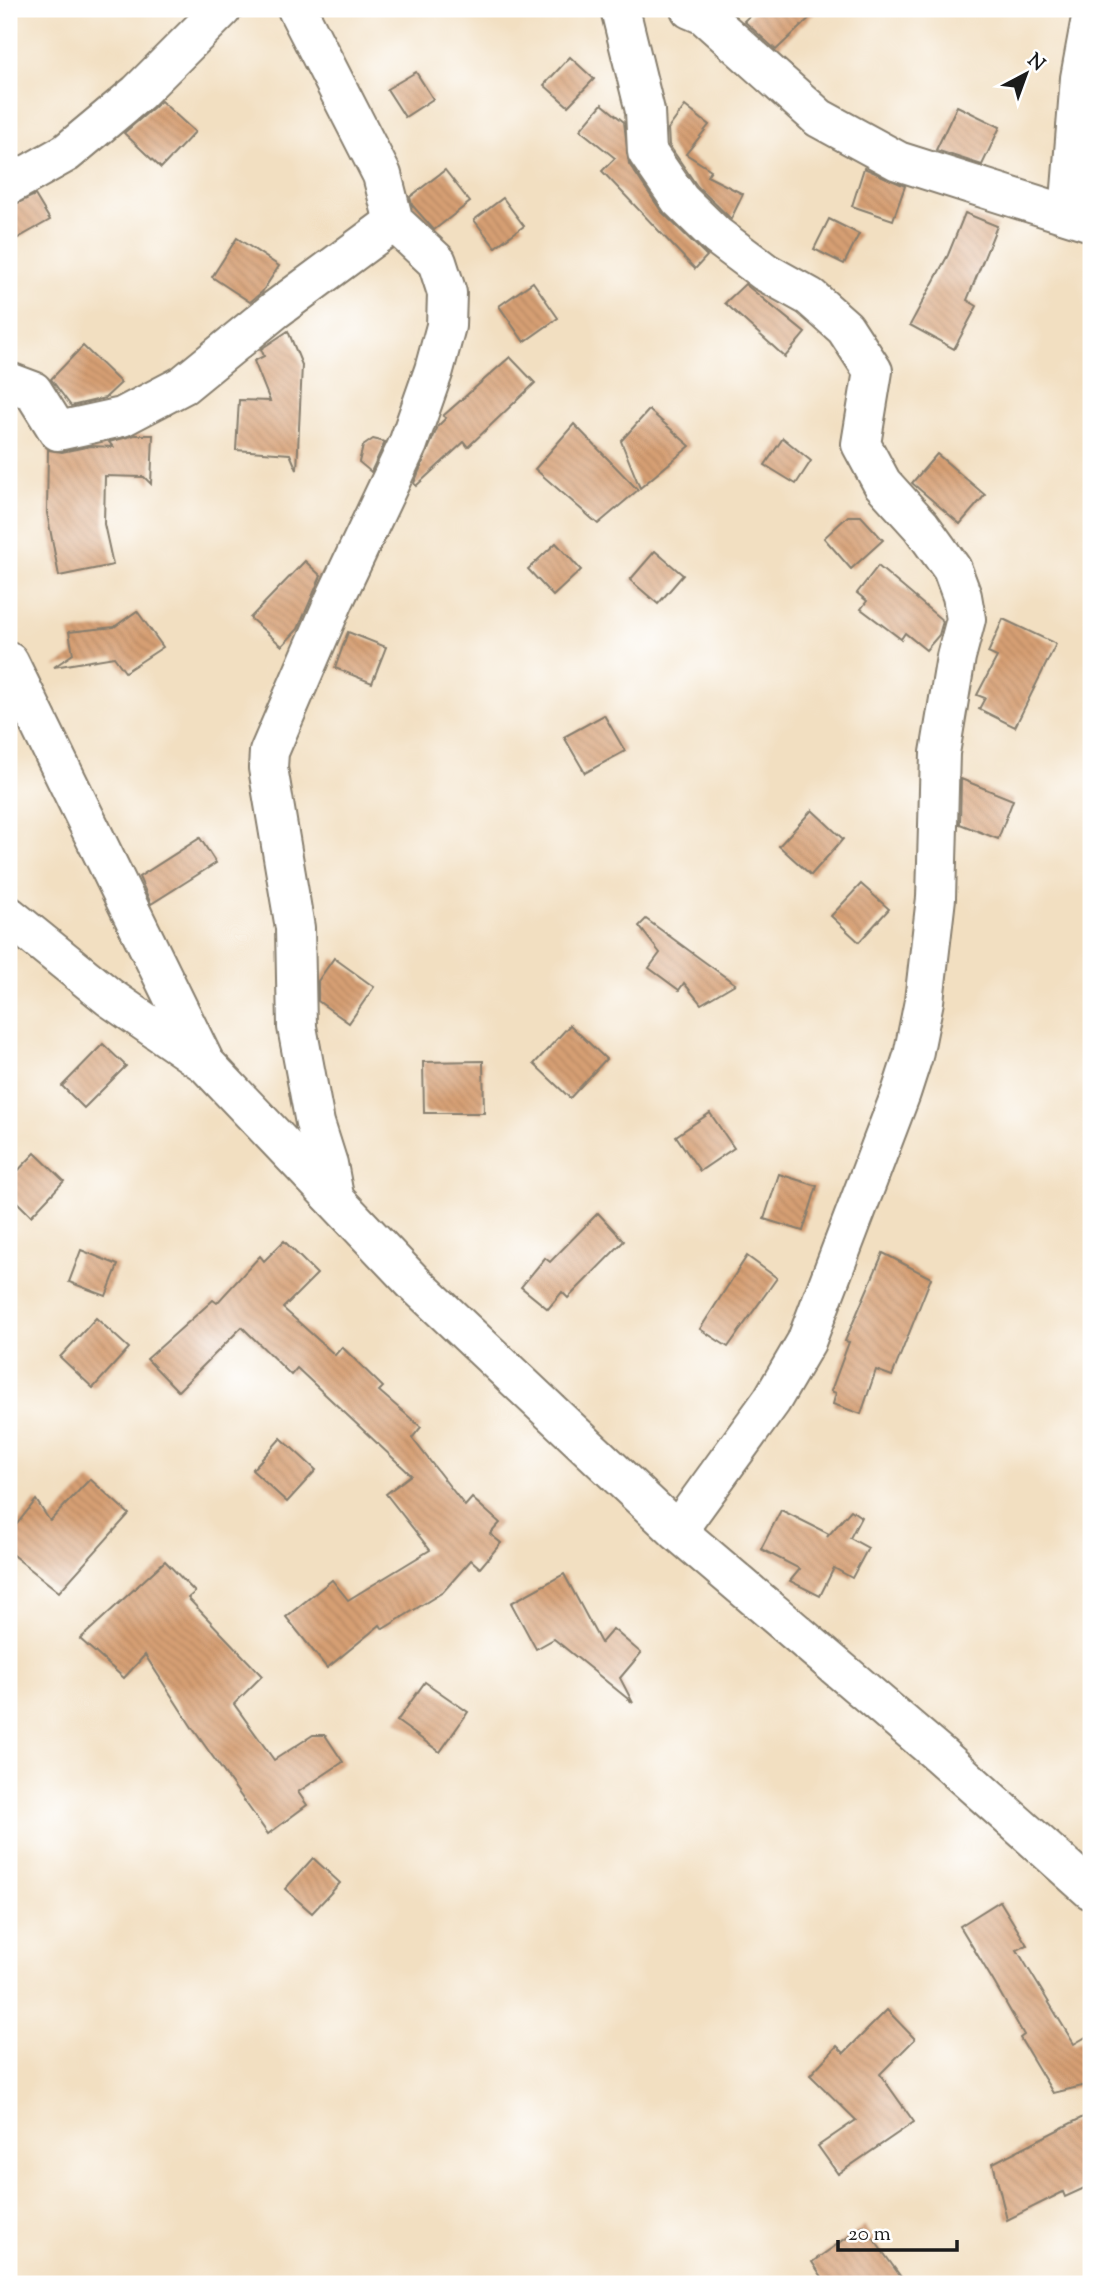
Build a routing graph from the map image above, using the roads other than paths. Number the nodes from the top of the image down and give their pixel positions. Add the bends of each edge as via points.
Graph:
1 (222, 9) edge
2 (297, 9) edge
3 (620, 9) edge
4 (690, 9) edge
5 (1091, 18) edge
6 (9, 185) edge
7 (1080, 218) edge
8 (394, 222) junction
9 (9, 382) edge
10 (9, 662) edge
11 (9, 916) edge
12 (205, 1063) junction
13 (334, 1197) junction
14 (677, 1531) junction
15 (1091, 1890) edge

1 - 6 street via 118,110 66,153
2 - 8 street via 382,175
3 - 14 street via 645,111 647,152 680,200 717,236 765,272 810,297 845,328 873,371 861,444 882,483 921,526 951,569 966,619 940,753 936,898 913,1056 806,1342 757,1423
4 - 7 street via 704,15 819,118 864,143 898,161
5 - 7 street via 1080,78
8 - 9 street via 183,385 122,416 58,430 33,391
8 - 13 street via 437,262 447,293 446,326 408,444 274,739 268,768 295,928 298,1027
10 - 12 street
11 - 12 street via 109,998
12 - 13 street
13 - 14 street via 413,1282
14 - 15 street

